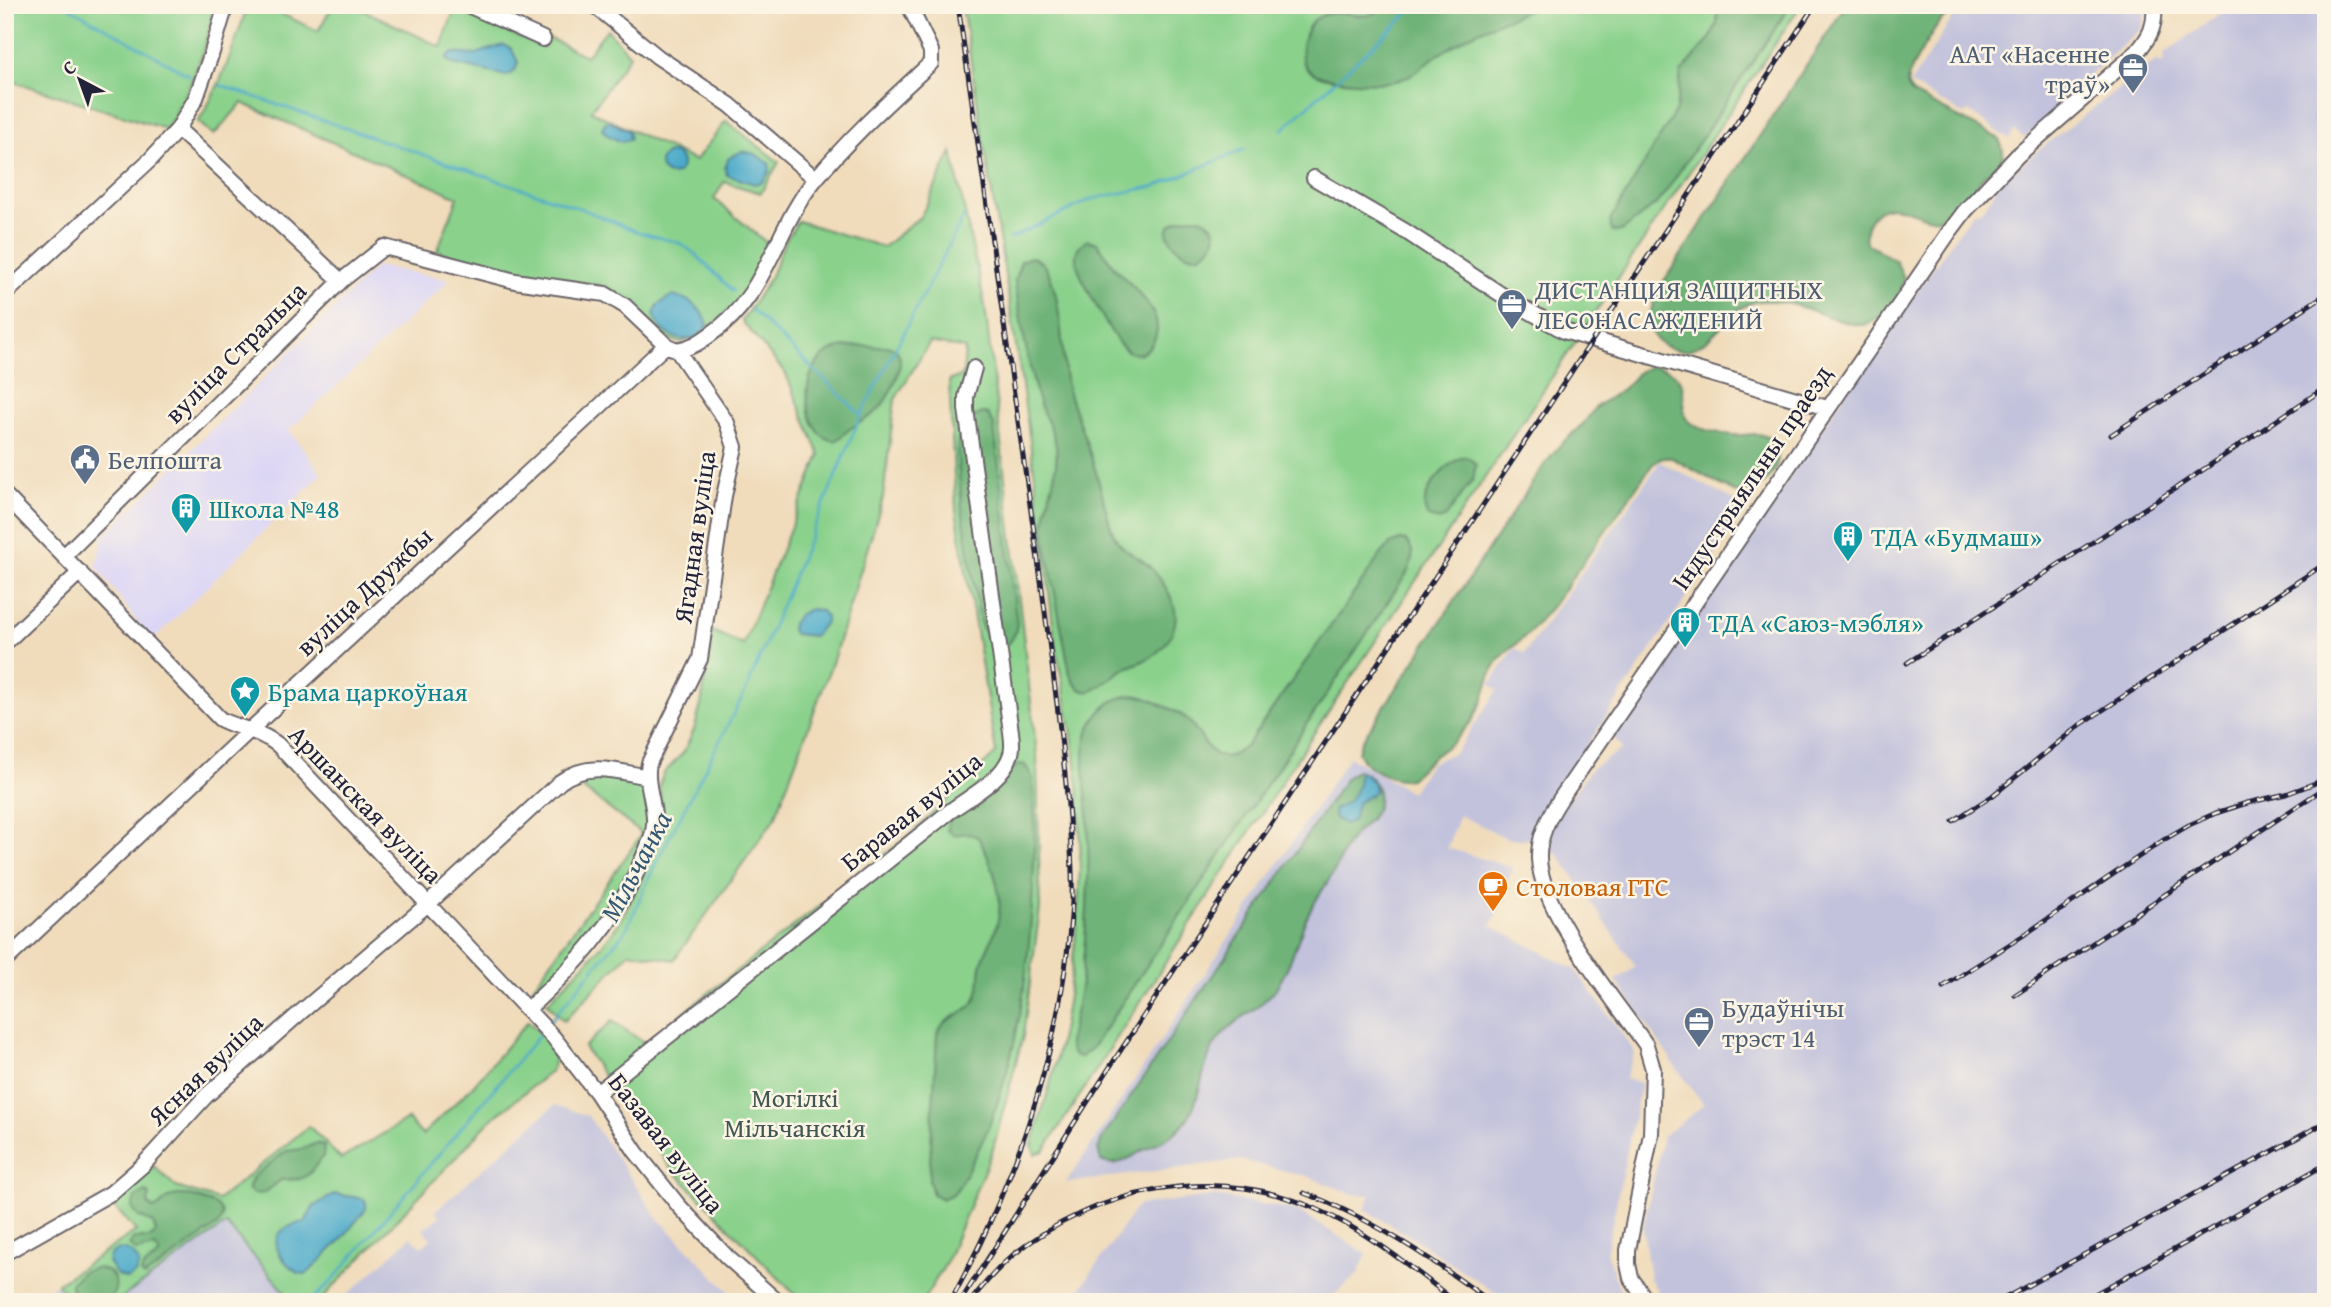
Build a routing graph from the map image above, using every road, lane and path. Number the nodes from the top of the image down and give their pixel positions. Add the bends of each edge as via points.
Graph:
1 (226, 5) edge
2 (468, 5) edge
3 (594, 5) edge
4 (909, 5) edge
5 (2154, 5) edge
6 (544, 39) dead end
7 (178, 129) junction
8 (1314, 178) dead end
9 (816, 179) junction
10 (384, 247) joint
11 (341, 281) junction
12 (5, 294) edge
13 (672, 347) junction
14 (974, 368) dead end
15 (1827, 408) junction
16 (5, 495) edge
17 (64, 556) junction
18 (80, 572) junction
19 (5, 643) edge
20 (249, 731) junction
21 (648, 777) junction
22 (428, 904) junction
23 (5, 961) edge
24 (531, 1012) junction
25 (554, 1038) joint
26 (597, 1093) junction
27 (5, 1253) edge
28 (778, 1302) edge
29 (1647, 1302) edge

1 - 7 street via 196,98
2 - 6 street
3 - 9 street via 658,57 730,105
4 - 9 street, вуліца Дружбы via 931,51 931,63
5 - 15 street, Індустрыяльны праезд via 2147,41 2018,155 1965,211
7 - 11 street
7 - 12 street
8 - 15 street via 1564,331
9 - 13 street, вуліца Дружбы via 740,309 704,339 687,348
10 - 11 street, вуліца Стральца
10 - 13 street, Ягадная вуліца via 515,281 605,295 625,306
11 - 17 street, вуліца Стральца
13 - 20 street, вуліца Дружбы
13 - 21 street, Ягадная вуліца via 714,400 734,447 700,659 651,755
14 - 26 street, Баравая вуліца via 966,409 1011,732 1005,766
15 - 29 street, Індустрыяльны праезд via 1560,798 1543,833 1541,879 1554,911 1646,1045 1653,1069 1651,1134 1628,1250 1631,1278
16 - 17 street, Аршанская вуліца
17 - 18 street, Аршанская вуліца
18 - 19 street
18 - 20 street, Аршанская вуліца via 220,719
20 - 22 street, Аршанская вуліца via 266,735 278,745
20 - 23 street, вуліца Дружбы
21 - 22 street, Ясная вуліца via 595,768 570,774
21 - 24 street, Ягадная вуліца via 653,832 622,902 590,947
22 - 24 street, Аршанская вуліца
22 - 27 street, Ясная вуліца via 206,1096 144,1165 111,1193
24 - 25 street, Аршанская вуліца
25 - 26 street, Базавая вуліца
26 - 28 street, Базавая вуліца via 680,1206 727,1257

